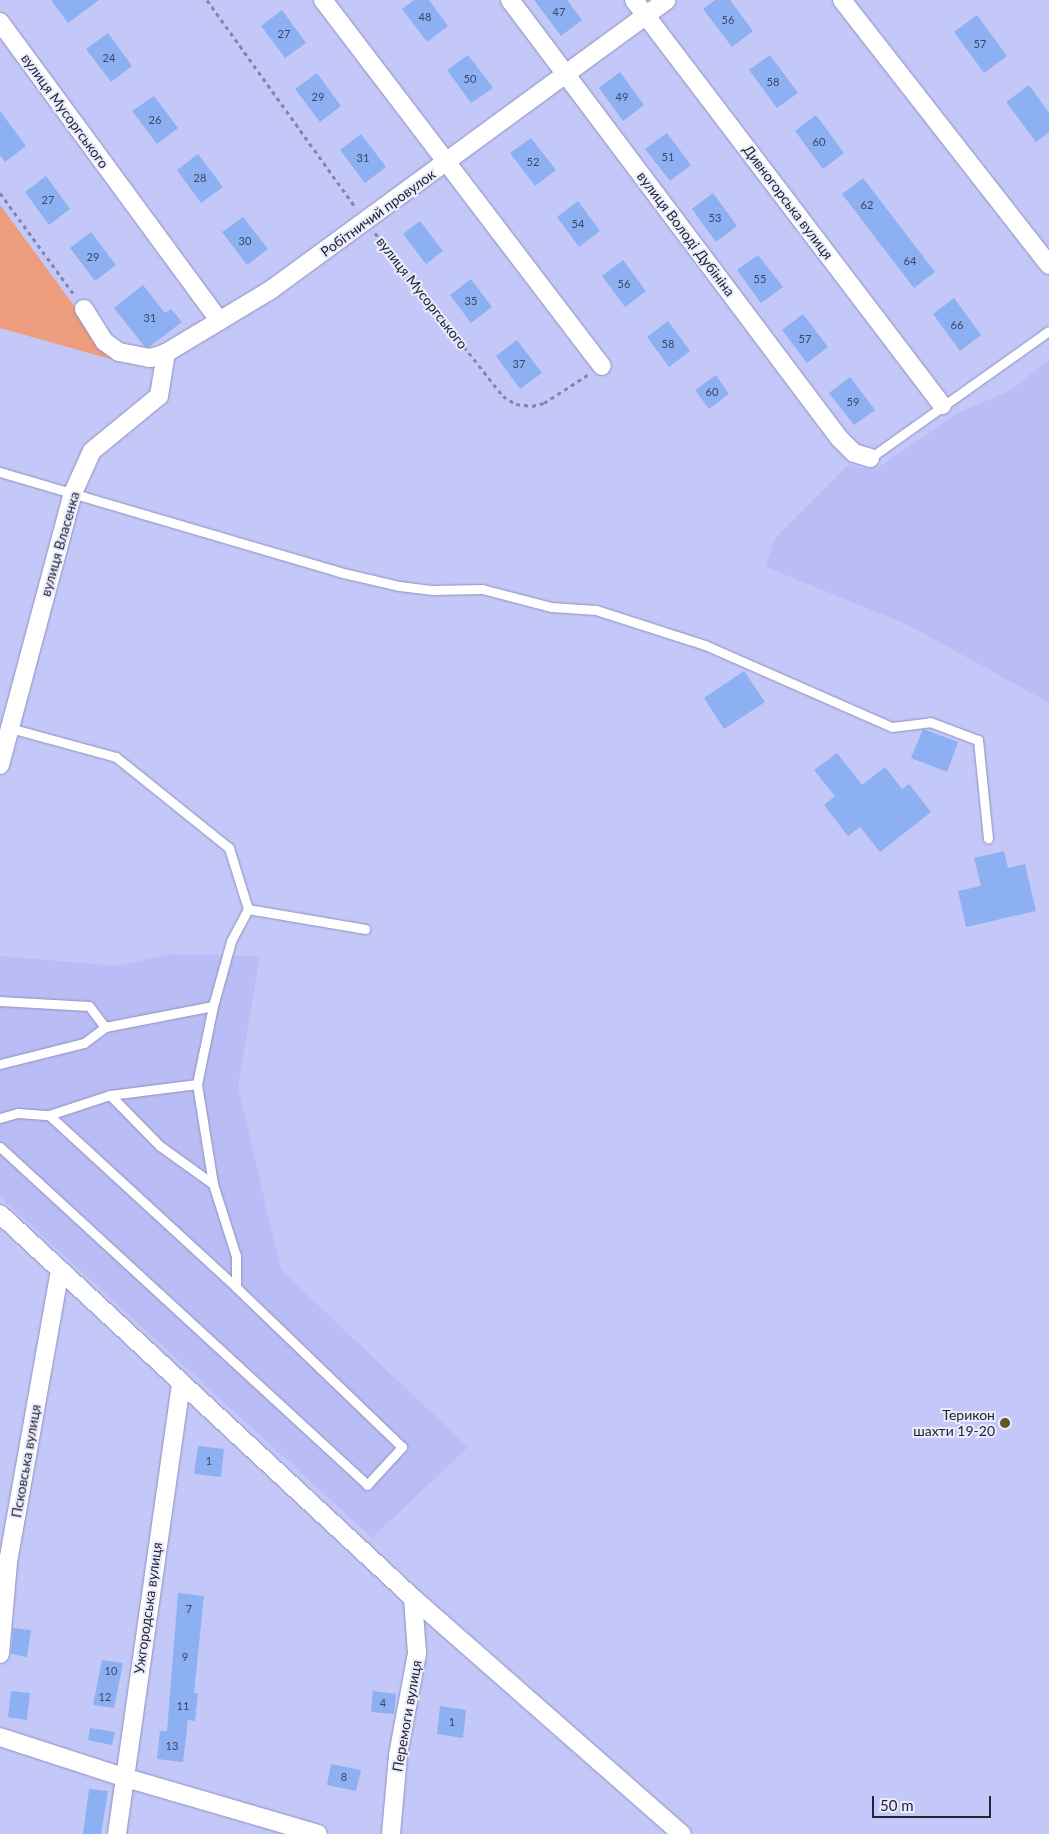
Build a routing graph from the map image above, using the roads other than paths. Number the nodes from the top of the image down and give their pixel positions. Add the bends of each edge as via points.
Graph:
1 (323, 0) edge
2 (510, 0) edge
3 (634, 0) edge
4 (667, 0) edge
5 (842, 0) edge
6 (646, 15) junction
7 (0, 22) edge
8 (566, 75) junction
9 (448, 162) junction
10 (1049, 265) edge
11 (84, 309) road end
12 (220, 321) junction
13 (1049, 330) edge
14 (166, 353) junction
15 (602, 366) road end
16 (942, 405) junction
17 (870, 458) joint
18 (0, 472) edge
19 (74, 493) junction
20 (10, 728) junction
21 (0, 765) edge
22 (988, 838) dead end
23 (248, 910) junction
24 (365, 929) dead end
25 (0, 1001) edge
26 (213, 1006) junction
27 (105, 1027) junction
28 (0, 1064) edge
29 (197, 1084) junction
30 (110, 1095) junction
31 (49, 1115) junction
32 (0, 1118) edge
33 (0, 1147) edge
34 (213, 1184) junction
35 (0, 1214) edge
36 (60, 1270) junction
37 (236, 1287) junction
38 (182, 1383) junction
39 (413, 1598) junction
40 (0, 1654) edge
41 (0, 1737) edge
42 (123, 1777) junction
43 (117, 1834) edge
44 (318, 1834) edge
45 (391, 1834) edge
46 (682, 1834) edge

1 - 9 street
2 - 8 street, вулиця Володі Дубініна
3 - 6 street, Дивногорська вулиця
4 - 6 street, Робітничий провулок
5 - 10 street
6 - 8 street, Робітничий провулок
6 - 16 street, Дивногорська вулиця
7 - 12 street, вулиця Мусоргського
8 - 9 street, Робітничий провулок
8 - 17 street, вулиця Володі Дубініна via 839,438 854,453
9 - 12 street, Робітничий провулок via 272,289
9 - 15 street
11 - 14 street, Робітничий провулок via 105,342 119,352 150,358
12 - 14 street, Робітничий провулок
13 - 16 lane
14 - 19 street, вулиця Власенка via 159,396 92,451
16 - 17 lane
18 - 19 lane
19 - 20 street, вулиця Власенка
19 - 22 lane via 339,572 399,586 433,590 482,589 551,607 596,610 705,645 892,727 930,722 978,740
20 - 21 street, вулиця Власенка
20 - 23 lane via 116,756 229,848
23 - 24 lane
23 - 26 lane via 230,941
25 - 27 lane via 89,1006
26 - 27 lane
26 - 29 lane
27 - 28 lane via 84,1043
29 - 30 lane
29 - 34 lane
30 - 31 lane
30 - 34 lane via 160,1146
31 - 32 lane via 18,1113
31 - 37 lane
33 - 37 lane via 367,1485 402,1447
34 - 37 lane via 236,1256
35 - 36 street
36 - 38 street
36 - 40 street, Псковська вулиця via 8,1562
38 - 39 street
38 - 42 street, Ужгородська вулиця
39 - 45 street, Перемоги вулиця via 418,1653 398,1755
39 - 46 street
41 - 42 street
42 - 43 street, Ужгородська вулиця
42 - 44 street

